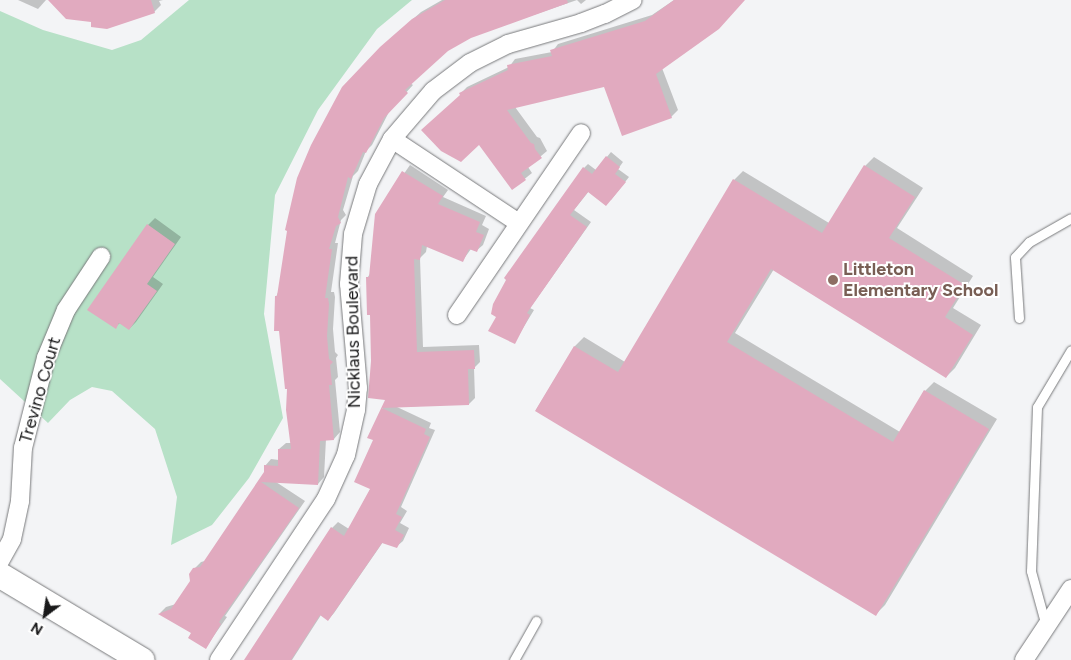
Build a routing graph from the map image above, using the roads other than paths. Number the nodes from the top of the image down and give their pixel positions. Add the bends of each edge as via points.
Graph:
1 (633, 0) edge
2 (581, 133) dead end
3 (392, 139) junction
4 (1071, 218) edge
5 (519, 223) junction
6 (101, 257) dead end
7 (457, 315) dead end
8 (1019, 318) dead end
9 (1071, 350) edge
10 (0, 561) edge
11 (0, 575) edge
12 (1071, 589) edge
13 (536, 621) dead end
14 (1046, 626) junction
15 (142, 660) edge
16 (219, 660) edge
17 (514, 660) edge
18 (1024, 660) edge

1 - 3 street, Nicklaus Boulevard via 605,14 508,44 470,64 433,90
2 - 5 street
3 - 5 street
3 - 16 street, Nicklaus Boulevard via 368,184 353,234 349,284 358,388 346,455 326,499
4 - 8 lane via 1029,242 1015,257
5 - 7 street
6 - 10 street, Trevino Court via 66,310 46,358 23,448 20,501 12,539
9 - 14 lane via 1037,407 1031,571
11 - 15 street
12 - 14 street
13 - 17 lane
14 - 18 street

